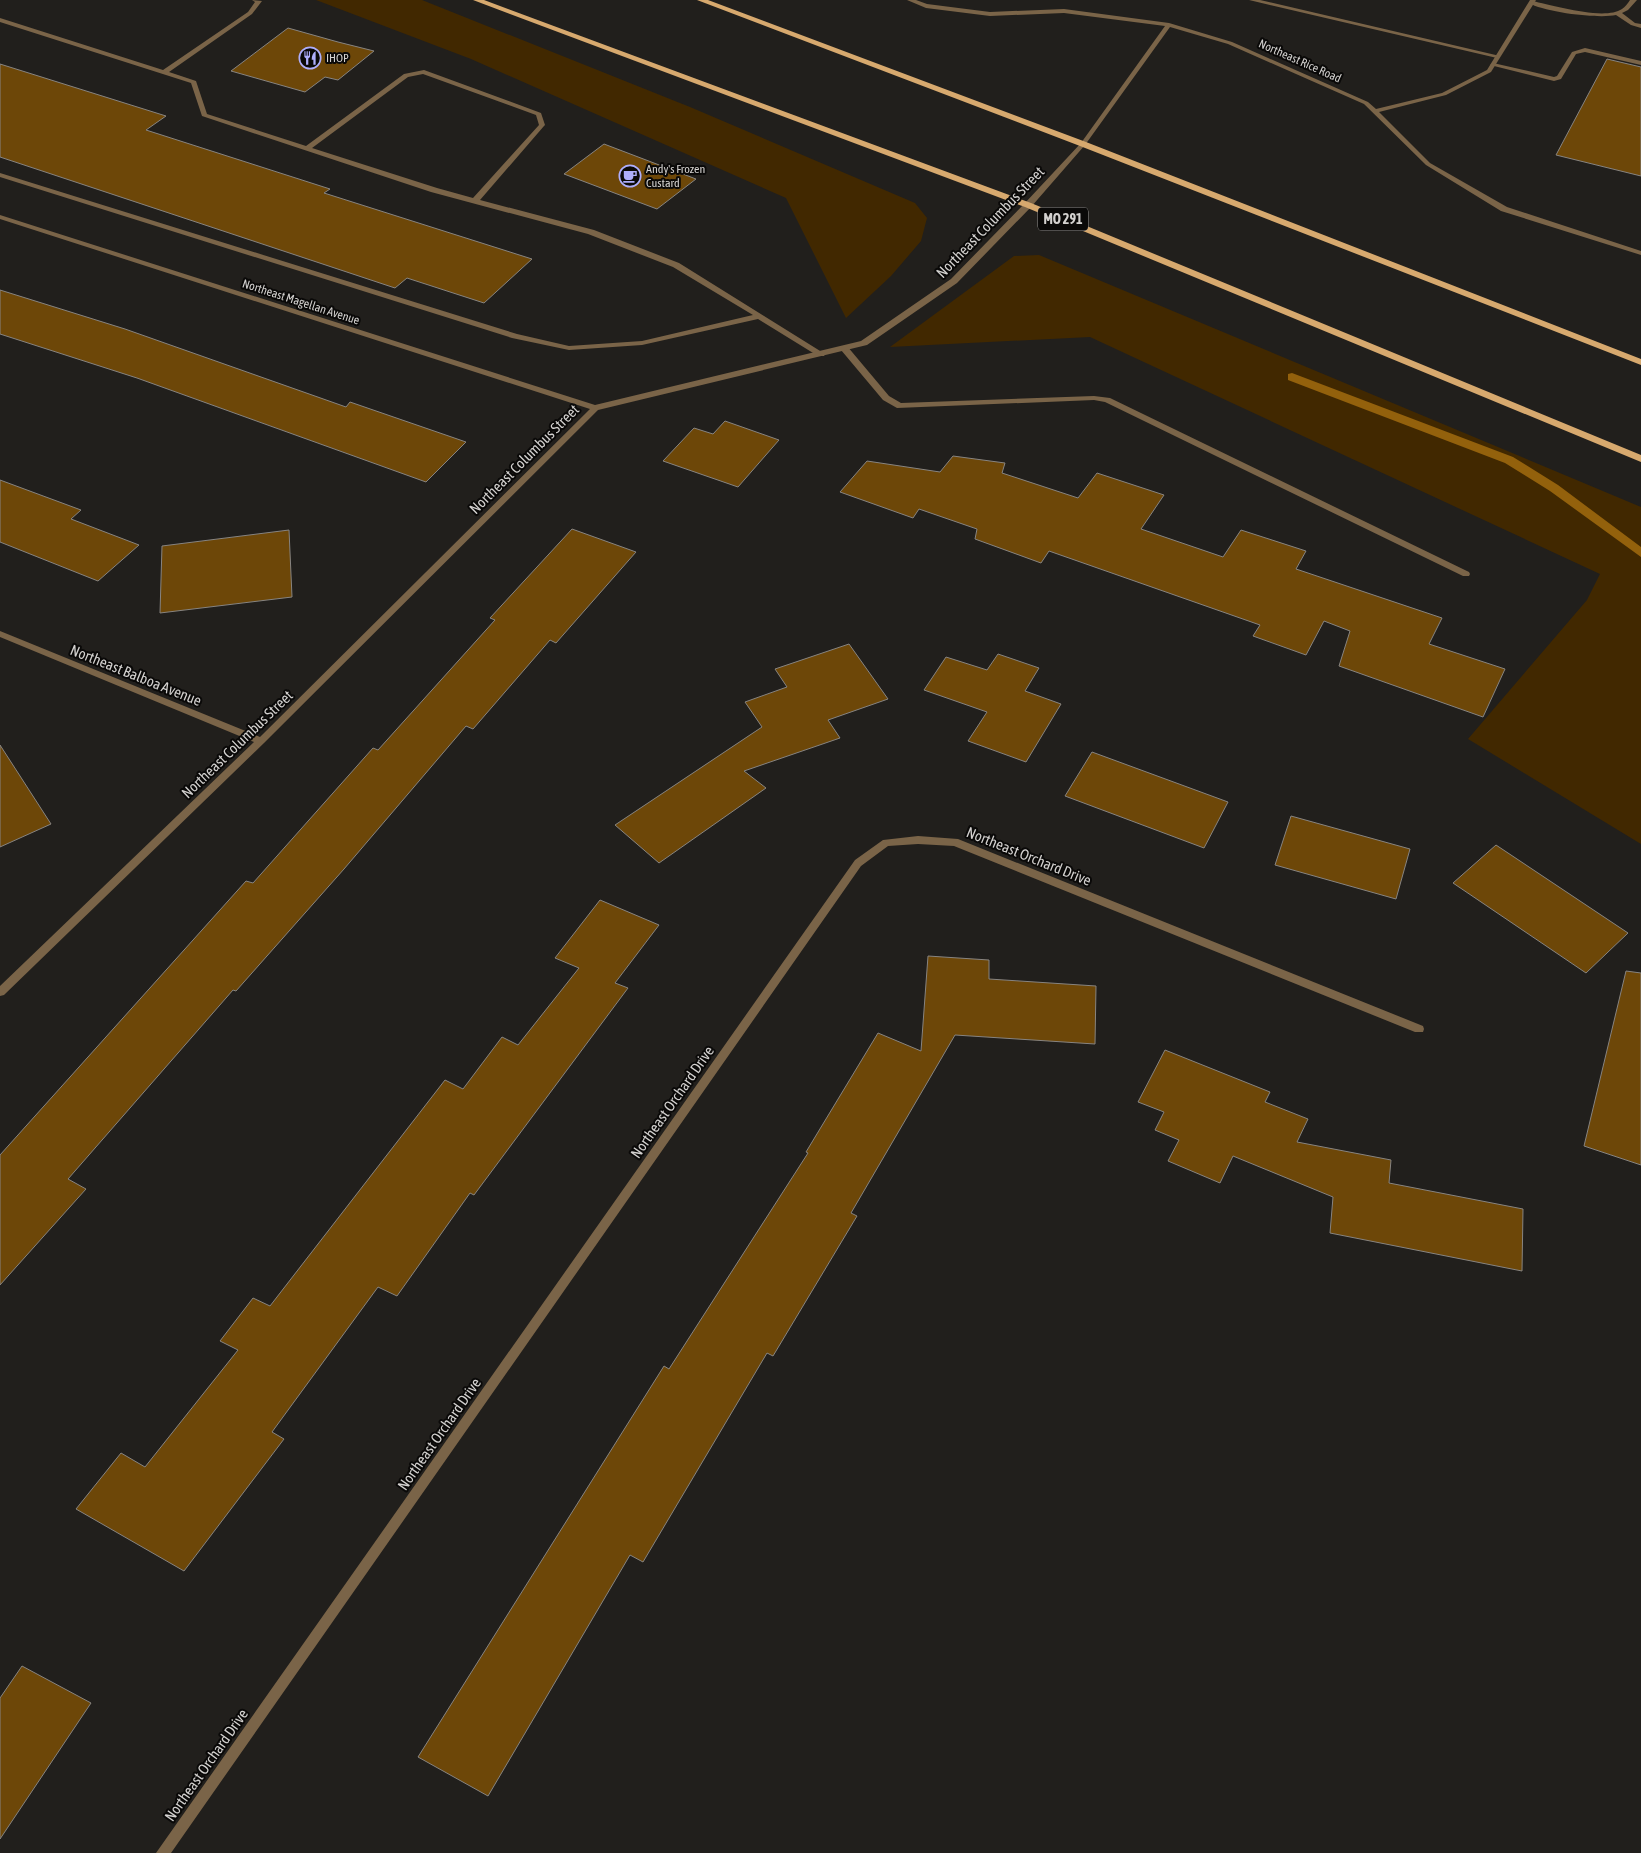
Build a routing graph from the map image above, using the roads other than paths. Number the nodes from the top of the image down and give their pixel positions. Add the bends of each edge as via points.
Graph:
1 (255, 0) edge
2 (477, 0) edge
3 (701, 0) edge
4 (910, 0) edge
5 (1252, 0) edge
6 (1634, 0) edge
7 (1533, 1) edge
8 (1617, 12) junction
9 (0, 20) edge
10 (1169, 25) junction
11 (1641, 26) edge
12 (1497, 56) junction
13 (1641, 63) edge
14 (1493, 65) junction
15 (164, 72) junction
16 (1374, 111) junction
17 (1083, 144) junction
18 (308, 148) junction
19 (0, 174) edge
20 (475, 201) junction
21 (1028, 205) junction
22 (0, 217) edge
23 (1641, 253) edge
24 (760, 316) junction
25 (844, 348) junction
26 (821, 354) junction
27 (1641, 362) edge
28 (595, 408) junction
29 (1641, 459) edge
30 (1466, 574) dead end
31 (0, 634) edge
32 (261, 741) junction
33 (0, 992) edge
34 (1419, 1029) dead end
35 (163, 1853) edge

1 - 15 street via 258,2 250,13
2 - 21 main road, MO 291
3 - 17 main road
4 - 10 street, Northeast Rice Road via 926,6 990,14 1064,11
5 - 12 street
6 - 8 street
7 - 8 street via 1590,14
7 - 12 street
8 - 11 street
9 - 15 street
10 - 16 street, Northeast Rice Road via 1246,50 1366,104
10 - 17 street, Northeast Columbus Street
12 - 14 street
13 - 14 street via 1585,50 1574,53 1559,78 1554,80
14 - 16 street via 1489,71 1444,94
15 - 18 street via 194,82 204,115
16 - 23 street, Northeast Rice Road via 1428,164 1504,209
17 - 21 street, Northeast Columbus Street
17 - 27 main road
18 - 20 street
18 - 20 street via 406,75 424,72 539,114 542,124
19 - 24 street via 515,336 569,348 642,343
20 - 24 street via 591,232 676,264
21 - 25 street, Northeast Columbus Street via 954,281 864,343
21 - 29 main road, MO 291
22 - 28 street, Northeast Magellan Avenue
24 - 26 street
25 - 26 street, Northeast Columbus Street
25 - 30 street via 886,398 900,406 1107,400
26 - 28 street, Northeast Columbus Street
28 - 32 street, Northeast Columbus Street
31 - 32 street, Northeast Balboa Avenue
32 - 33 street, Northeast Columbus Street
34 - 35 street, Northeast Orchard Drive via 955,842 918,840 886,843 858,863

